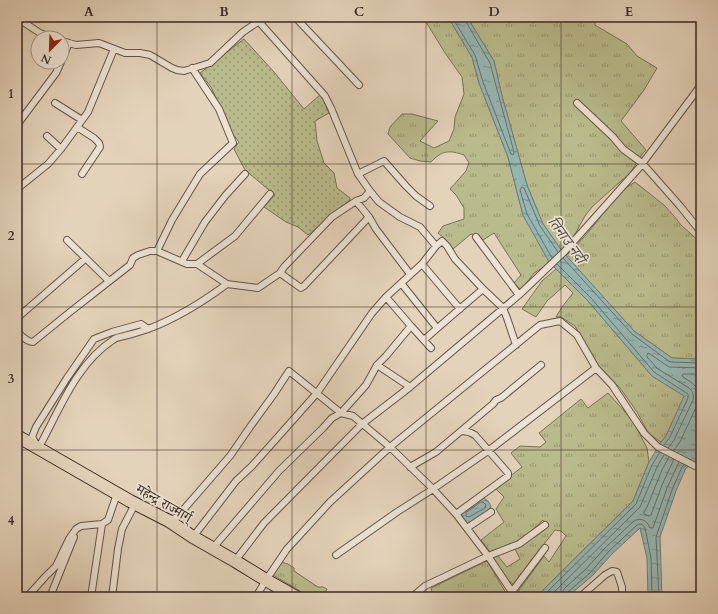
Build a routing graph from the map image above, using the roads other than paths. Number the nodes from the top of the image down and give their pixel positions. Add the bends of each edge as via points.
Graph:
1 (295, 17) edge
2 (17, 18) edge
3 (262, 18) edge
4 (35, 30) edge
5 (70, 43) edge
6 (114, 49) junction
7 (192, 68) junction
8 (57, 70) edge
9 (359, 85) dead end
10 (701, 85) edge
11 (55, 103) dead end
12 (577, 103) dead end
13 (82, 120) junction
14 (17, 125) edge
15 (77, 127) junction
16 (47, 136) dead end
17 (61, 149) junction
18 (642, 164) junction
19 (82, 174) dead end
20 (245, 174) dead end
21 (358, 174) junction
22 (17, 189) edge
23 (370, 191) junction
24 (270, 194) dead end
25 (356, 201) junction
26 (430, 206) dead end
27 (369, 217) junction
28 (701, 232) edge
29 (476, 237) dead end
30 (67, 240) dead end
31 (436, 246) junction
32 (157, 251) junction
33 (86, 259) junction
34 (182, 261) junction
35 (197, 264) junction
36 (422, 264) junction
37 (280, 273) junction
38 (410, 274) junction
39 (109, 281) junction
40 (401, 283) junction
41 (227, 284) junction
42 (483, 289) junction
43 (519, 295) junction
44 (386, 296) junction
45 (503, 308) junction
46 (460, 309) junction
47 (17, 318) edge
48 (411, 326) junction
49 (437, 328) junction
50 (148, 329) junction
51 (17, 332) edge
52 (424, 340) junction
53 (516, 344) junction
54 (431, 348) dead end
55 (377, 365) junction
56 (541, 365) dead end
57 (596, 368) junction
58 (410, 387) junction
59 (317, 393) junction
60 (341, 413) junction
61 (362, 424) junction
62 (461, 431) junction
63 (17, 436) edge
64 (390, 447) junction
65 (38, 449) junction
66 (488, 451) junction
67 (410, 467) junction
68 (701, 469) edge
69 (434, 489) junction
70 (117, 494) junction
71 (135, 504) junction
72 (491, 512) dead end
73 (456, 514) junction
74 (169, 521) junction
75 (102, 524) junction
76 (545, 525) dead end
77 (467, 528) junction
78 (76, 529) junction
79 (192, 537) junction
80 (212, 548) junction
81 (546, 548) dead end
82 (336, 555) dead end
83 (488, 556) junction
84 (235, 561) junction
85 (266, 580) junction
86 (510, 595) edge
87 (27, 597) edge
88 (50, 597) edge
89 (91, 597) edge
90 (112, 597) edge
91 (256, 597) edge
92 (296, 597) edge
93 (412, 597) edge
94 (580, 597) edge
95 (622, 597) edge

1 - 9 street
2 - 4 street
3 - 7 street via 210,63
3 - 21 street via 261,24 325,96
5 - 6 street via 99,43
6 - 7 street via 125,54 140,53 150,56 177,70
6 - 13 street via 88,112
7 - 32 street via 219,110 233,143 200,174 172,220
8 - 14 street
10 - 18 street
11 - 13 street
12 - 18 street via 623,149
13 - 15 street
15 - 17 street
15 - 19 street via 94,138 100,147
16 - 17 street
17 - 22 street via 48,164
18 - 28 street
18 - 43 street via 565,251
20 - 34 street via 205,222
21 - 23 street
21 - 26 street via 384,161 416,196
23 - 25 street via 364,198
23 - 31 street via 379,202 400,217 420,226
24 - 35 street via 235,236
25 - 27 street
25 - 37 street via 332,217
27 - 37 street via 304,286 300,288
27 - 38 street
29 - 43 street
30 - 33 street
31 - 36 street
31 - 42 street via 442,241
32 - 34 street
32 - 39 street via 138,254 130,265
33 - 39 street
33 - 47 street
34 - 35 street
35 - 41 street
36 - 38 street
36 - 46 street
37 - 41 street via 258,288
38 - 40 street
39 - 51 street via 33,342 26,340
40 - 44 street
40 - 49 street
41 - 50 street via 170,319
42 - 45 street
42 - 46 street
43 - 45 street
44 - 48 street
44 - 59 street
45 - 53 street
45 - 58 street
46 - 49 street
48 - 52 street
48 - 55 street
49 - 52 street
50 - 65 street via 115,338 85,365
50 - 65 street via 141,324 94,339 36,427 32,437
52 - 54 street
53 - 57 street via 540,325 560,321 577,335
53 - 64 street
55 - 58 street
55 - 60 street via 366,385
56 - 62 street
57 - 66 street
57 - 68 street via 612,385 644,433 658,447
58 - 61 street
59 - 60 street
59 - 74 street via 289,371 230,456 177,517
59 - 79 street via 236,482
60 - 61 street via 353,416
60 - 80 street via 332,418 279,471
61 - 64 street
61 - 84 street via 264,523
62 - 66 street via 472,433
62 - 67 street via 436,452
63 - 65 highway, महेन्द्र राज्मार्ग्
64 - 67 street
64 - 85 street via 330,502 287,550
65 - 70 highway, महेन्द्र राज्मार्ग्
66 - 69 street
66 - 73 street via 508,476
67 - 69 street
69 - 73 street
69 - 82 street
70 - 71 highway, महेन्द्र राज्मार्ग्
70 - 75 street via 108,520
71 - 74 highway, महेन्द्र राज्मार्ग्
71 - 90 street via 122,529
72 - 77 street
73 - 77 street
74 - 79 highway, महेन्द्र राज्मार्ग्
75 - 78 street via 81,526
75 - 89 street
76 - 83 street via 519,544
77 - 83 street
78 - 87 street via 56,566
78 - 88 street
79 - 80 highway, महेन्द्र राज्मार्ग्
80 - 84 highway, महेन्द्र राज्मार्ग्
81 - 86 street
83 - 86 street
83 - 93 street via 425,586
84 - 85 highway, महेन्द्र राज्मार्ग्
85 - 91 street
85 - 92 highway, महेन्द्र राज्मार्ग्
94 - 95 street via 612,571 617,572

